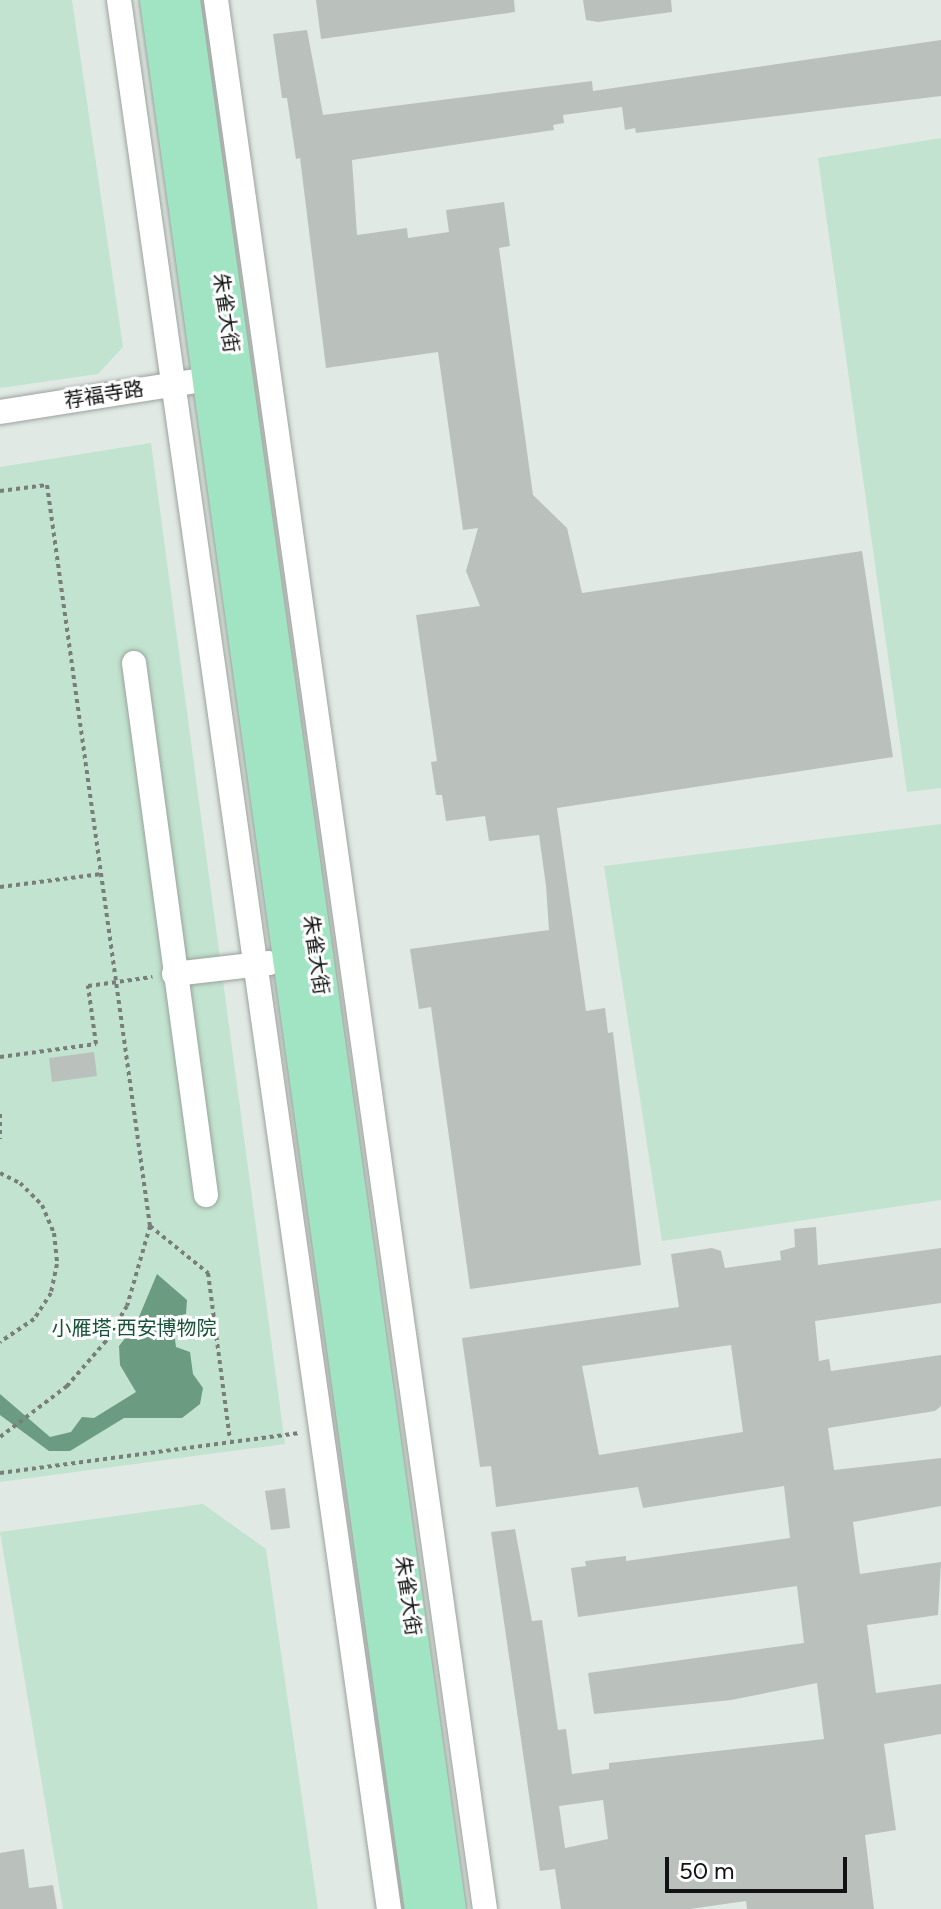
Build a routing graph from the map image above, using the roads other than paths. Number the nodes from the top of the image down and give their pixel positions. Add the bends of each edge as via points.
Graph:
1 (119, 0) edge
2 (156, 0) edge
3 (184, 0) edge
4 (216, 0) edge
5 (208, 379) junction
6 (173, 385) junction
7 (0, 412) edge
8 (134, 663) dead end
9 (287, 961) junction
10 (255, 965) junction
11 (174, 974) junction
12 (206, 1195) dead end
13 (389, 1909) edge
14 (421, 1909) edge
15 (450, 1909) edge
16 (485, 1909) edge

1 - 6 street
2 - 5 main road, 朱雀大街
3 - 15 main road, 朱雀大街
4 - 16 street
5 - 6 street, 荐福寺路
5 - 9 main road, 朱雀大街
6 - 7 street, 荐福寺路
6 - 10 street
8 - 11 street
9 - 10 street
9 - 14 main road, 朱雀大街
10 - 11 street
10 - 13 street
11 - 12 street

